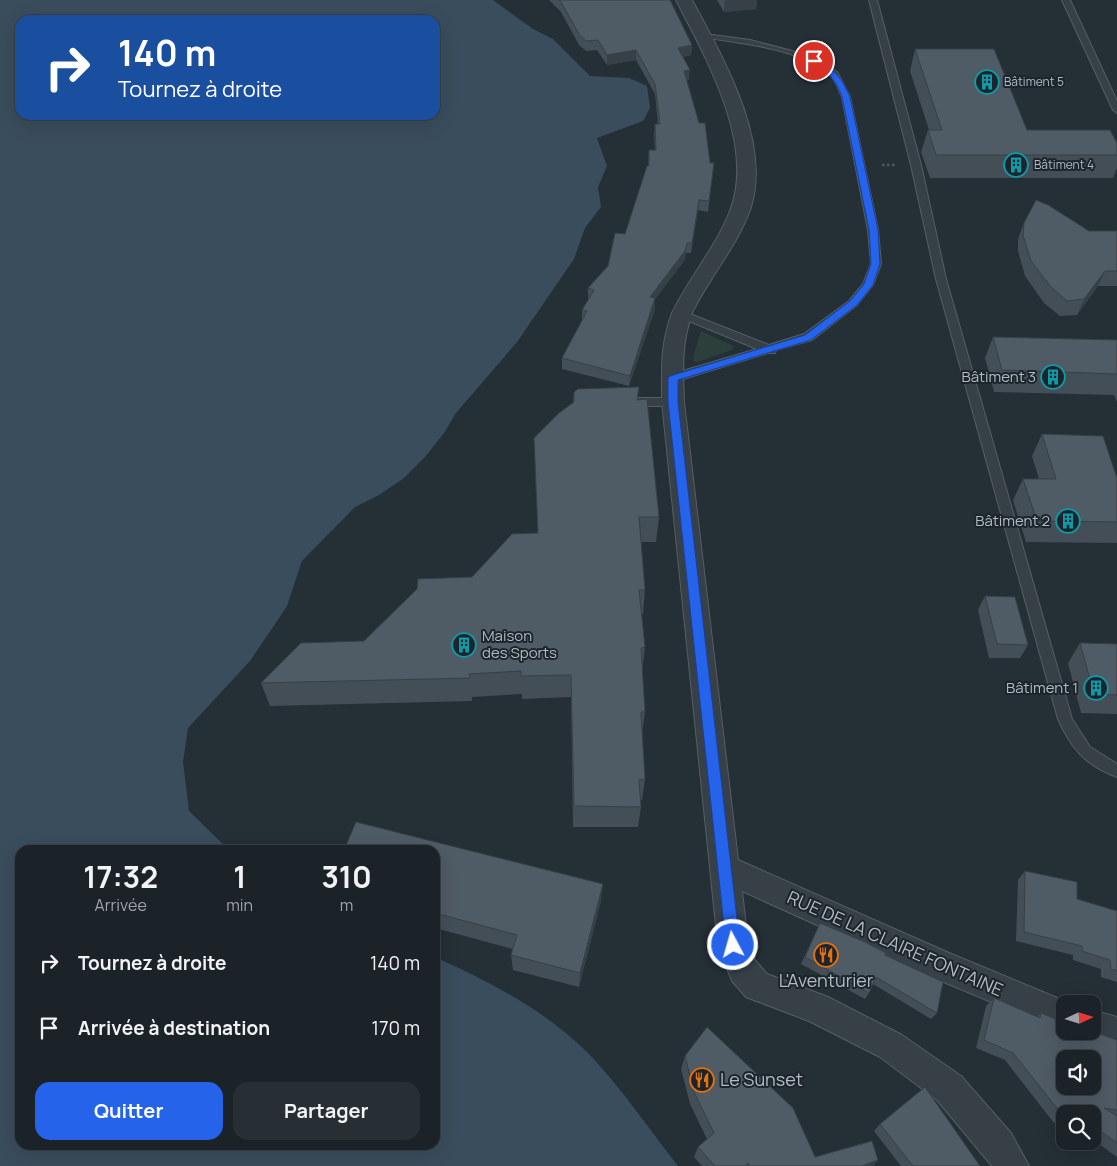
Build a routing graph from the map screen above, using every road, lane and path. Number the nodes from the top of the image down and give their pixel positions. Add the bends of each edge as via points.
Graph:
1 (684, 0) edge
2 (873, 0) edge
3 (1066, 0) edge
4 (701, 35) junction
5 (1117, 110) edge
6 (681, 314) junction
7 (771, 350) junction
8 (673, 390) junction
9 (623, 402) edge
10 (1117, 771) edge
11 (726, 869) junction
12 (1056, 1013) edge
13 (1101, 1029) edge
14 (1117, 1033) edge
15 (1012, 1166) edge

1 - 4 street
2 - 10 lane via 916,165 941,279 1065,719 1075,742 1096,762
3 - 5 lane
4 - 6 street via 738,118 746,154 746,183 741,209
4 - 7 lane via 748,42 814,61 838,79 846,97 873,230 876,264 868,285 853,303 808,337
6 - 7 lane
6 - 8 street via 672,348
7 - 8 lane
8 - 9 lane
8 - 11 street
11 - 12 street, RUE DE LA CLAIRE FONTAINE
11 - 15 street via 733,945 743,970 757,986 817,1008 891,1046 949,1088 999,1145
13 - 14 street

